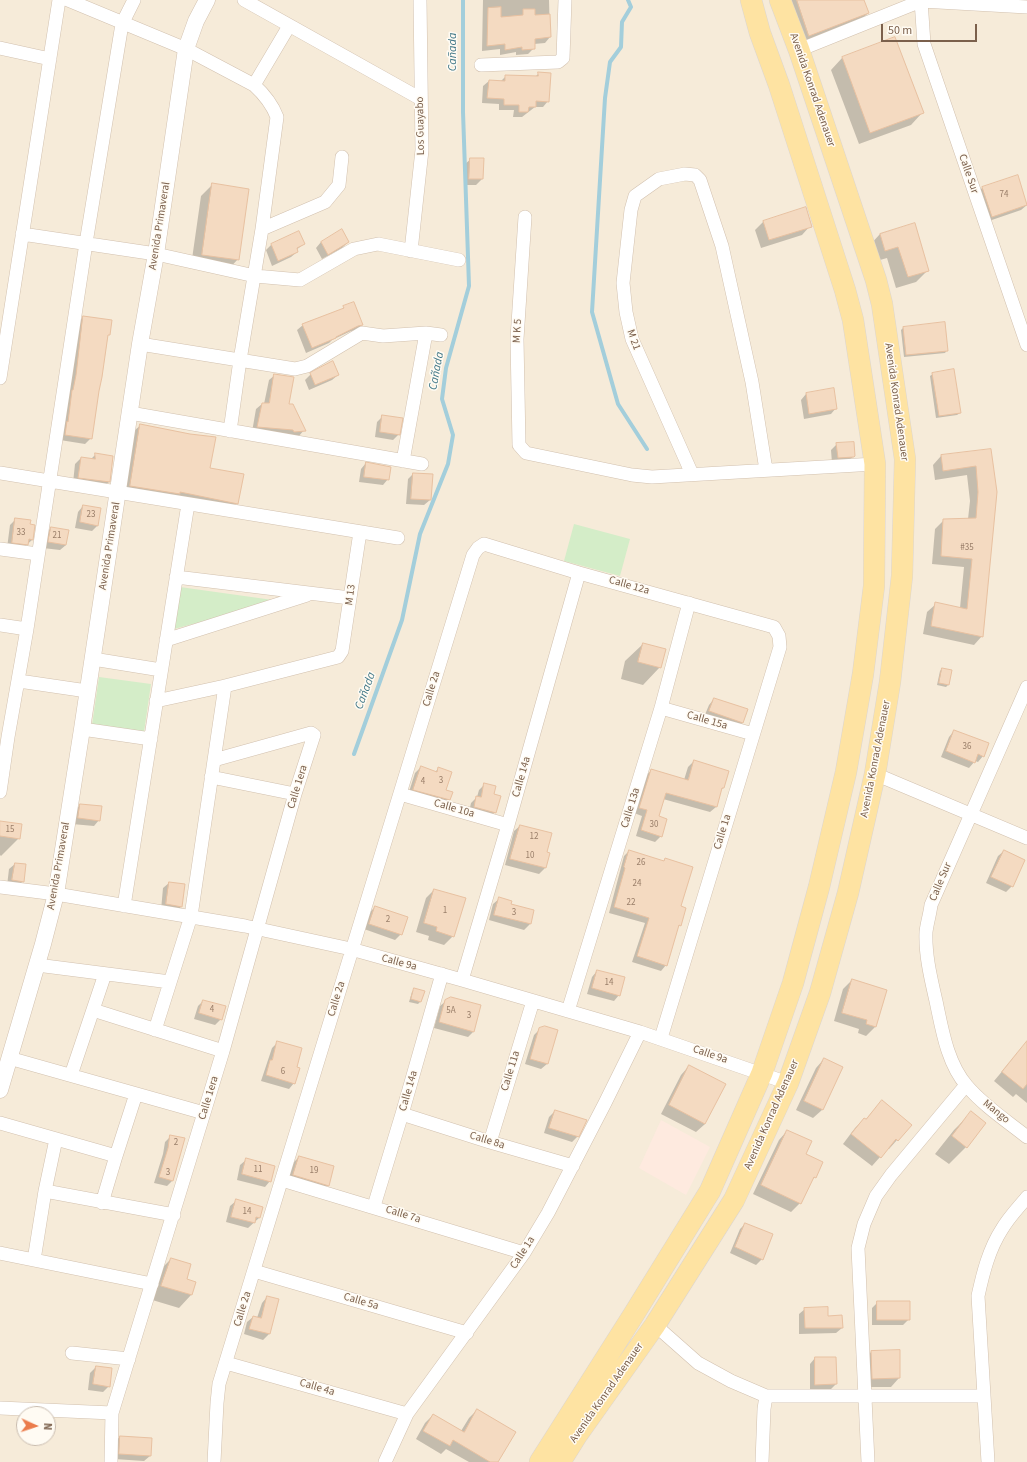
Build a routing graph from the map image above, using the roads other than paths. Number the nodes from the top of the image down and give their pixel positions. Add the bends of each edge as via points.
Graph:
1 (59, 0) edge
2 (68, 0) edge
3 (134, 0) edge
4 (207, 0) edge
5 (244, 0) edge
6 (420, 0) edge
7 (565, 0) edge
8 (751, 0) edge
9 (780, 0) edge
10 (921, 0) edge
11 (1027, 7) edge
12 (122, 24) junction
13 (289, 26) junction
14 (0, 48) edge
15 (186, 49) junction
16 (799, 50) junction
17 (50, 59) junction
18 (482, 65) dead end
19 (254, 85) junction
20 (421, 99) junction
21 (342, 157) dead end
22 (525, 217) dead end
23 (262, 229) junction
24 (22, 234) junction
25 (86, 243) junction
26 (412, 250) junction
27 (156, 254) junction
28 (459, 260) dead end
29 (255, 276) junction
30 (876, 280) junction
31 (845, 290) junction
32 (426, 333) junction
33 (441, 335) dead end
34 (140, 344) junction
35 (1027, 345) edge
36 (240, 360) junction
37 (0, 378) edge
38 (130, 413) junction
39 (230, 431) junction
40 (403, 461) junction
41 (422, 464) dead end
42 (875, 464) junction
43 (766, 470) junction
44 (0, 473) edge
45 (692, 474) junction
46 (49, 481) junction
47 (118, 493) junction
48 (188, 504) junction
49 (360, 532) junction
50 (398, 538) dead end
51 (484, 544) joint
52 (0, 549) edge
53 (38, 554) junction
54 (579, 573) junction
55 (176, 577) junction
56 (312, 594) junction
57 (350, 598) junction
58 (689, 603) junction
59 (0, 625) edge
60 (774, 627) joint
61 (27, 629) junction
62 (166, 640) junction
63 (92, 659) junction
64 (161, 670) junction
65 (18, 681) junction
66 (225, 686) junction
67 (1027, 687) edge
68 (88, 691) junction
69 (156, 701) junction
70 (661, 708) junction
71 (82, 729) junction
72 (753, 734) junction
73 (4, 736) edge
74 (151, 739) junction
75 (214, 760) junction
76 (875, 774) junction
77 (212, 777) junction
78 (0, 792) edge
79 (295, 794) junction
80 (400, 794) junction
81 (971, 815) junction
82 (508, 825) junction
83 (1027, 838) edge
84 (0, 887) edge
85 (56, 894) junction
86 (124, 906) junction
87 (191, 916) junction
88 (258, 928) junction
89 (352, 949) junction
90 (37, 965) junction
91 (105, 974) junction
92 (442, 974) junction
93 (462, 980) junction
94 (170, 982) junction
95 (533, 1001) junction
96 (93, 1010) junction
97 (568, 1011) junction
98 (156, 1030) junction
99 (640, 1032) junction
100 (661, 1038) junction
101 (223, 1051) junction
102 (9, 1058) junction
103 (762, 1073) junction
104 (70, 1075) junction
105 (788, 1083) junction
106 (966, 1085) junction
107 (0, 1090) edge
108 (136, 1094) junction
109 (204, 1113) junction
110 (402, 1114) junction
111 (0, 1123) edge
112 (1027, 1137) edge
113 (56, 1139) junction
114 (490, 1142) junction
115 (116, 1156) junction
116 (573, 1166) junction
117 (282, 1180) junction
118 (45, 1191) junction
119 (1027, 1197) edge
120 (102, 1202) junction
121 (374, 1206) junction
122 (174, 1215) junction
123 (0, 1253) edge
124 (524, 1253) junction
125 (34, 1260) junction
126 (254, 1271) junction
127 (152, 1284) junction
128 (655, 1325) junction
129 (467, 1333) junction
130 (72, 1354) dead end
131 (129, 1359) junction
132 (226, 1363) junction
133 (766, 1396) junction
134 (864, 1396) junction
135 (983, 1396) junction
136 (0, 1408) edge
137 (112, 1413) junction
138 (407, 1414) junction
139 (110, 1462) edge
140 (215, 1462) edge
141 (385, 1462) edge
142 (540, 1462) edge
143 (560, 1462) edge
144 (762, 1462) edge
145 (868, 1462) edge
146 (988, 1462) edge

1 - 17 street
2 - 12 street
3 - 12 street
4 - 15 street, Avenida Primaveral
5 - 13 street
6 - 20 street, Los Guayabo
7 - 18 street via 561,61
8 - 31 main road, Avenida Konrad Adenauer
9 - 16 main road, Avenida Konrad Adenauer
10 - 11 street
10 - 16 street
10 - 35 street, Calle Sur via 924,44
12 - 15 street
12 - 25 street
13 - 19 street
13 - 20 street
14 - 17 street
15 - 19 street
15 - 27 street, Avenida Primaveral
16 - 30 main road, Avenida Konrad Adenauer
17 - 24 street
19 - 23 street via 272,104 277,117
20 - 26 street, Los Guayabo via 421,167
21 - 23 street via 339,185 325,202
22 - 45 street, M K 5 via 518,339 519,445 526,453 632,475 652,477
23 - 29 street
24 - 25 street
24 - 37 street
25 - 27 street
25 - 46 street
26 - 28 street
26 - 29 street via 378,244 354,249 300,280
27 - 29 street
27 - 34 street, Avenida Primaveral
29 - 36 street
30 - 31 main road
30 - 76 main road, Avenida Konrad Adenauer via 882,304 905,459 902,576 890,682
31 - 42 main road, Avenida Konrad Adenauer
32 - 33 street
32 - 36 street via 383,336 362,333 307,366 296,369
32 - 40 street
34 - 36 street
34 - 38 street, Avenida Primaveral
36 - 39 street
38 - 39 street
38 - 47 street, Avenida Primaveral
39 - 40 street
40 - 41 street
42 - 43 street
42 - 103 main road, Avenida Konrad Adenauer via 874,586 864,674 846,772 793,983
43 - 45 street
43 - 45 street, M 21 via 752,382 722,246 700,180 695,175 685,174 659,179 635,196 632,202 623,283 632,339
44 - 46 street
46 - 47 street
46 - 53 street
47 - 48 street
47 - 63 street, Avenida Primaveral
48 - 49 street
48 - 55 street
49 - 50 street
49 - 57 street, M 13
51 - 54 street, Calle 12a
51 - 80 street, Calle 2a via 473,555
52 - 53 street
53 - 61 street
54 - 58 street, Calle 12a
54 - 82 street, Calle 14a
55 - 56 street
55 - 62 street
56 - 57 street
56 - 62 street
57 - 66 street, M 13 via 342,651 338,657
58 - 60 street, Calle 12a
58 - 70 street, Calle 13a
59 - 61 street
60 - 72 street, Calle 1a via 779,636 780,647
61 - 65 street
62 - 64 street
63 - 64 street
63 - 68 street, Avenida Primaveral
64 - 69 street
65 - 68 street
65 - 73 street
66 - 69 street
66 - 75 street
67 - 81 street, Calle Sur
68 - 71 street, Avenida Primaveral
69 - 74 street
70 - 72 street, Calle 15a
70 - 97 street, Calle 13a
71 - 74 street
71 - 85 street, Avenida Primaveral
72 - 100 street, Calle 1a
73 - 78 street
74 - 86 street
75 - 77 street
75 - 79 street, Calle 1era via 311,733 314,735
76 - 81 street
76 - 105 main road, Avenida Konrad Adenauer via 848,893 820,993
77 - 79 street
77 - 87 street
79 - 88 street, Calle 1era
80 - 82 street, Calle 10a
80 - 89 street, Calle 2a
81 - 83 street
81 - 106 street, Calle Sur via 931,905 926,931 927,959 945,1044
82 - 93 street, Calle 14a
84 - 85 street, Calle 9a
85 - 86 street, Calle 9a
85 - 90 street, Avenida Primaveral
86 - 87 street, Calle 9a
87 - 88 street, Calle 9a
87 - 94 street
88 - 89 street, Calle 9a
88 - 101 street, Calle 1era
89 - 92 street, Calle 9a
89 - 117 street, Calle 2a
90 - 91 street
90 - 102 street, Avenida Primaveral
91 - 94 street
91 - 96 street
92 - 93 street, Calle 9a
92 - 110 street, Calle 14a
93 - 95 street, Calle 9a
94 - 98 street
95 - 97 street, Calle 9a
95 - 114 street, Calle 11a
96 - 98 street
96 - 104 street
97 - 99 street, Calle 9a
98 - 101 street
99 - 100 street, Calle 9a
99 - 116 street, Calle 1a
100 - 103 street, Calle 9a
101 - 109 street, Calle 1era
102 - 104 street
102 - 107 street, Avenida Primaveral
103 - 105 street, Calle 9a
103 - 142 main road, Avenida Konrad Adenauer via 710,1191
104 - 108 street
105 - 128 main road, Avenida Konrad Adenauer via 734,1200
106 - 112 street, Mango via 980,1100
106 - 134 street via 891,1175 876,1196 864,1224 858,1248
108 - 109 street
108 - 115 street
109 - 122 street, Calle 1era
110 - 114 street, Calle 8a
110 - 121 street, Calle 14a
111 - 113 street
113 - 115 street
113 - 118 street
114 - 116 street, Calle 8a
115 - 120 street
116 - 124 street, Calle 1a
117 - 121 street, Calle 7a
117 - 126 street, Calle 2a
118 - 120 street
118 - 125 street
119 - 135 street via 1002,1228 992,1247 978,1296
120 - 122 street
121 - 124 street, Calle 7a
122 - 127 street, Calle 1era
123 - 125 street
124 - 129 street, Calle 1a
125 - 127 street
126 - 129 street, Calle 5a
126 - 132 street, Calle 2a
127 - 131 street, Calle 1era
128 - 133 street via 698,1363
128 - 143 main road, Avenida Konrad Adenauer
129 - 138 street, Calle 1a
130 - 131 street
131 - 137 street, Calle 1era
132 - 138 street, Calle 4a
132 - 140 street, Calle 2a via 218,1394
133 - 134 street
133 - 144 street
134 - 135 street
134 - 145 street
135 - 146 street
136 - 137 street
137 - 139 street, Calle 1era
138 - 141 street, Calle 1a

